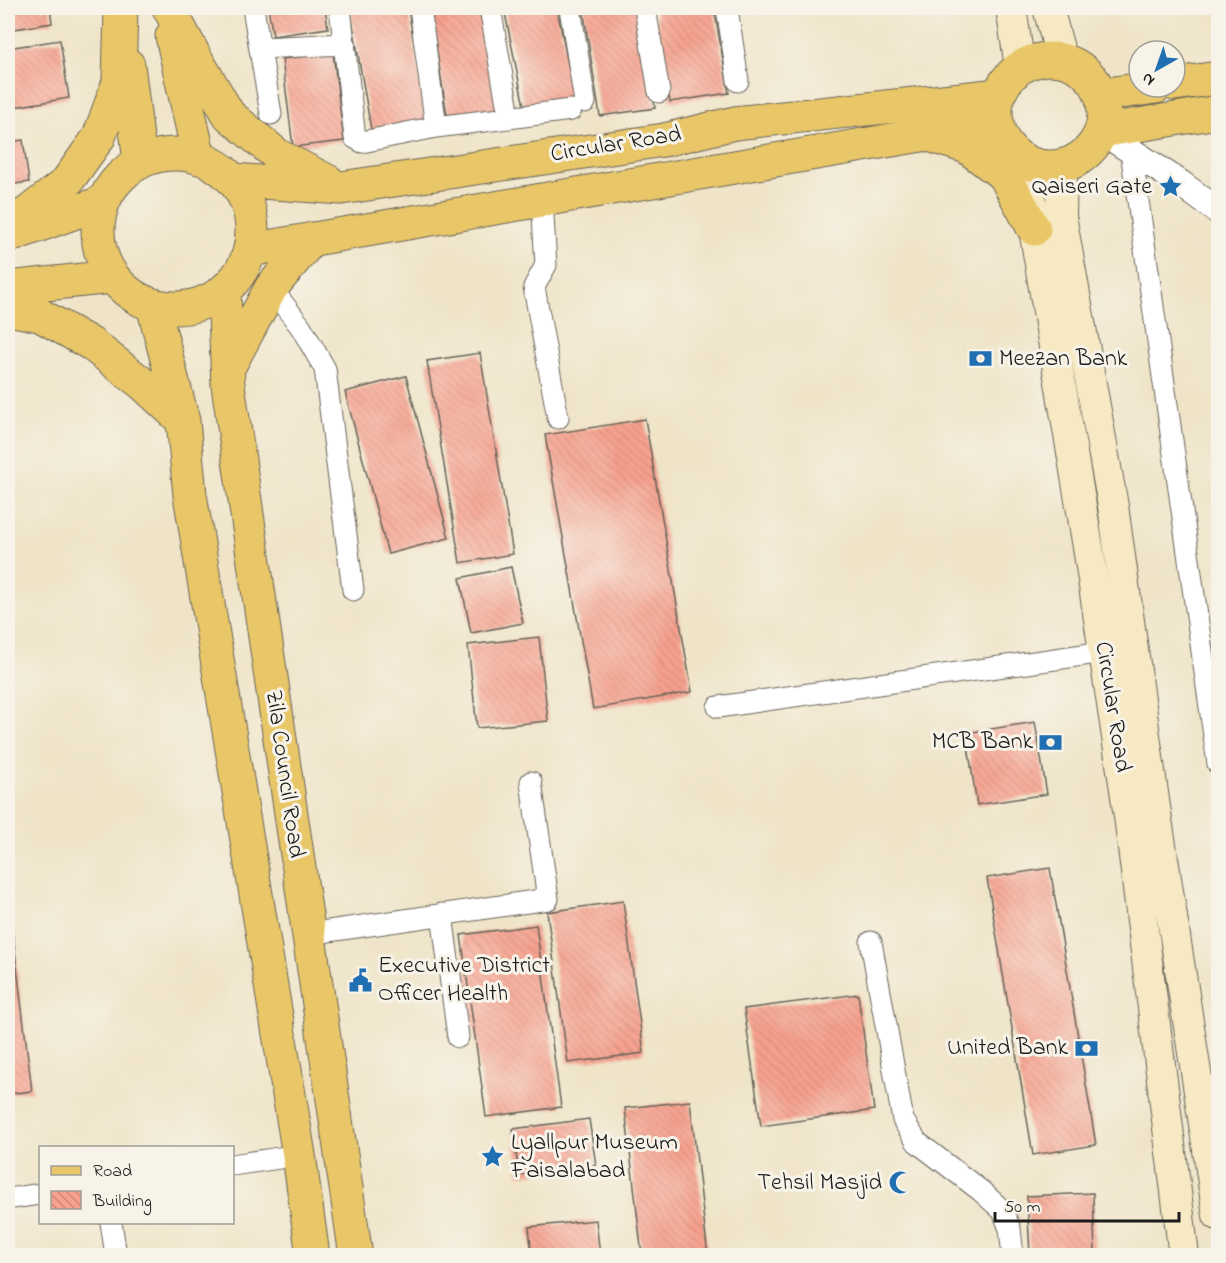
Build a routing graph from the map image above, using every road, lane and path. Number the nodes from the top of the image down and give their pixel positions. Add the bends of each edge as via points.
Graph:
1 (121, 8) edge
2 (167, 8) edge
3 (253, 8) edge
4 (340, 8) edge
5 (420, 8) edge
6 (490, 8) edge
7 (570, 8) edge
8 (645, 8) edge
9 (727, 8) edge
10 (1011, 8) edge
11 (1048, 8) edge
12 (345, 44) junction
13 (260, 48) junction
14 (1062, 60) junction
15 (1020, 67) junction
16 (1218, 78) edge
17 (738, 81) dead end
18 (1187, 82) edge
19 (1127, 91) edge
20 (660, 92) dead end
21 (1101, 95) junction
22 (507, 104) dead end
23 (998, 108) junction
24 (1218, 112) edge
25 (271, 114) dead end
26 (436, 127) junction
27 (1101, 131) junction
28 (927, 134) junction
29 (1131, 151) junction
30 (199, 158) junction
31 (1027, 161) junction
32 (140, 162) junction
33 (1062, 165) junction
34 (232, 180) junction
35 (341, 188) junction
36 (542, 200) junction
37 (103, 202) junction
38 (1218, 211) edge
39 (8, 228) edge
40 (1034, 229) junction
41 (8, 236) edge
42 (312, 239) junction
43 (250, 250) junction
44 (112, 277) junction
45 (8, 288) edge
46 (271, 288) junction
47 (224, 291) junction
48 (153, 305) junction
49 (8, 309) edge
50 (227, 368) junction
51 (558, 418) dead end
52 (183, 421) junction
53 (353, 590) dead end
54 (1104, 652) junction
55 (718, 707) dead end
56 (1218, 764) edge
57 (531, 782) dead end
58 (442, 914) junction
59 (308, 934) junction
60 (871, 942) dead end
61 (458, 1037) dead end
62 (298, 1155) junction
63 (234, 1165) edge
64 (39, 1194) edge
65 (8, 1199) edge
66 (1218, 1215) edge
67 (111, 1224) edge
68 (116, 1256) edge
69 (313, 1256) edge
70 (356, 1256) edge
71 (1013, 1256) edge
72 (1184, 1256) edge

1 - 32 main road
1 - 39 main road via 119,82 99,137 66,183
2 - 30 main road
2 - 35 main road via 229,115 277,155
3 - 13 street
4 - 12 street
5 - 26 street
6 - 22 street
7 - 26 street via 578,106
8 - 20 street
9 - 17 street
10 - 15 main road
11 - 14 main road
12 - 13 street
12 - 26 street via 355,138 362,142
13 - 25 street
14 - 15 main road via 1040,59
14 - 21 main road via 1092,79
15 - 23 main road via 1004,84
16 - 18 main road
19 - 21 main road
21 - 27 main road
23 - 28 main road, Circular Road
23 - 31 main road via 1003,138 1013,152
23 - 35 main road, Circular Road via 735,123 664,140
24 - 27 main road
27 - 29 street
27 - 33 main road via 1092,147
28 - 36 main road, Circular Road
28 - 40 main road via 967,147 1005,176
29 - 38 street
29 - 56 street
30 - 32 main road via 169,154
30 - 34 main road
31 - 33 main road via 1044,166
31 - 40 main road, Circular Road
32 - 37 main road via 118,178
33 - 66 main road, Circular Road via 1061,216 1113,506
34 - 35 main road, Circular Road
34 - 43 main road via 246,201 252,225
36 - 42 main road, Circular Road
36 - 51 street via 546,265 534,287
37 - 41 main road
37 - 44 main road via 98,228 101,253
40 - 54 main road, Circular Road
42 - 43 main road, Circular Road
42 - 46 main road
43 - 47 main road via 240,273
44 - 45 main road
44 - 48 main road via 130,294
46 - 50 main road
46 - 53 street via 301,327 325,369
47 - 48 main road via 202,304 178,309
47 - 50 main road, Zila Council Road
48 - 52 main road, Zila Council Road
49 - 52 main road via 40,315 91,344
50 - 59 main road, Zila Council Road
52 - 62 main road, Zila Council Road via 190,495
54 - 55 street
54 - 72 main road, Circular Road via 1129,816
57 - 58 street via 548,899
58 - 59 street
58 - 61 street
59 - 70 main road, Zila Council Road
60 - 71 street via 903,1120 917,1142 1003,1211
62 - 63 street
62 - 69 main road, Zila Council Road
64 - 65 street
67 - 68 street

